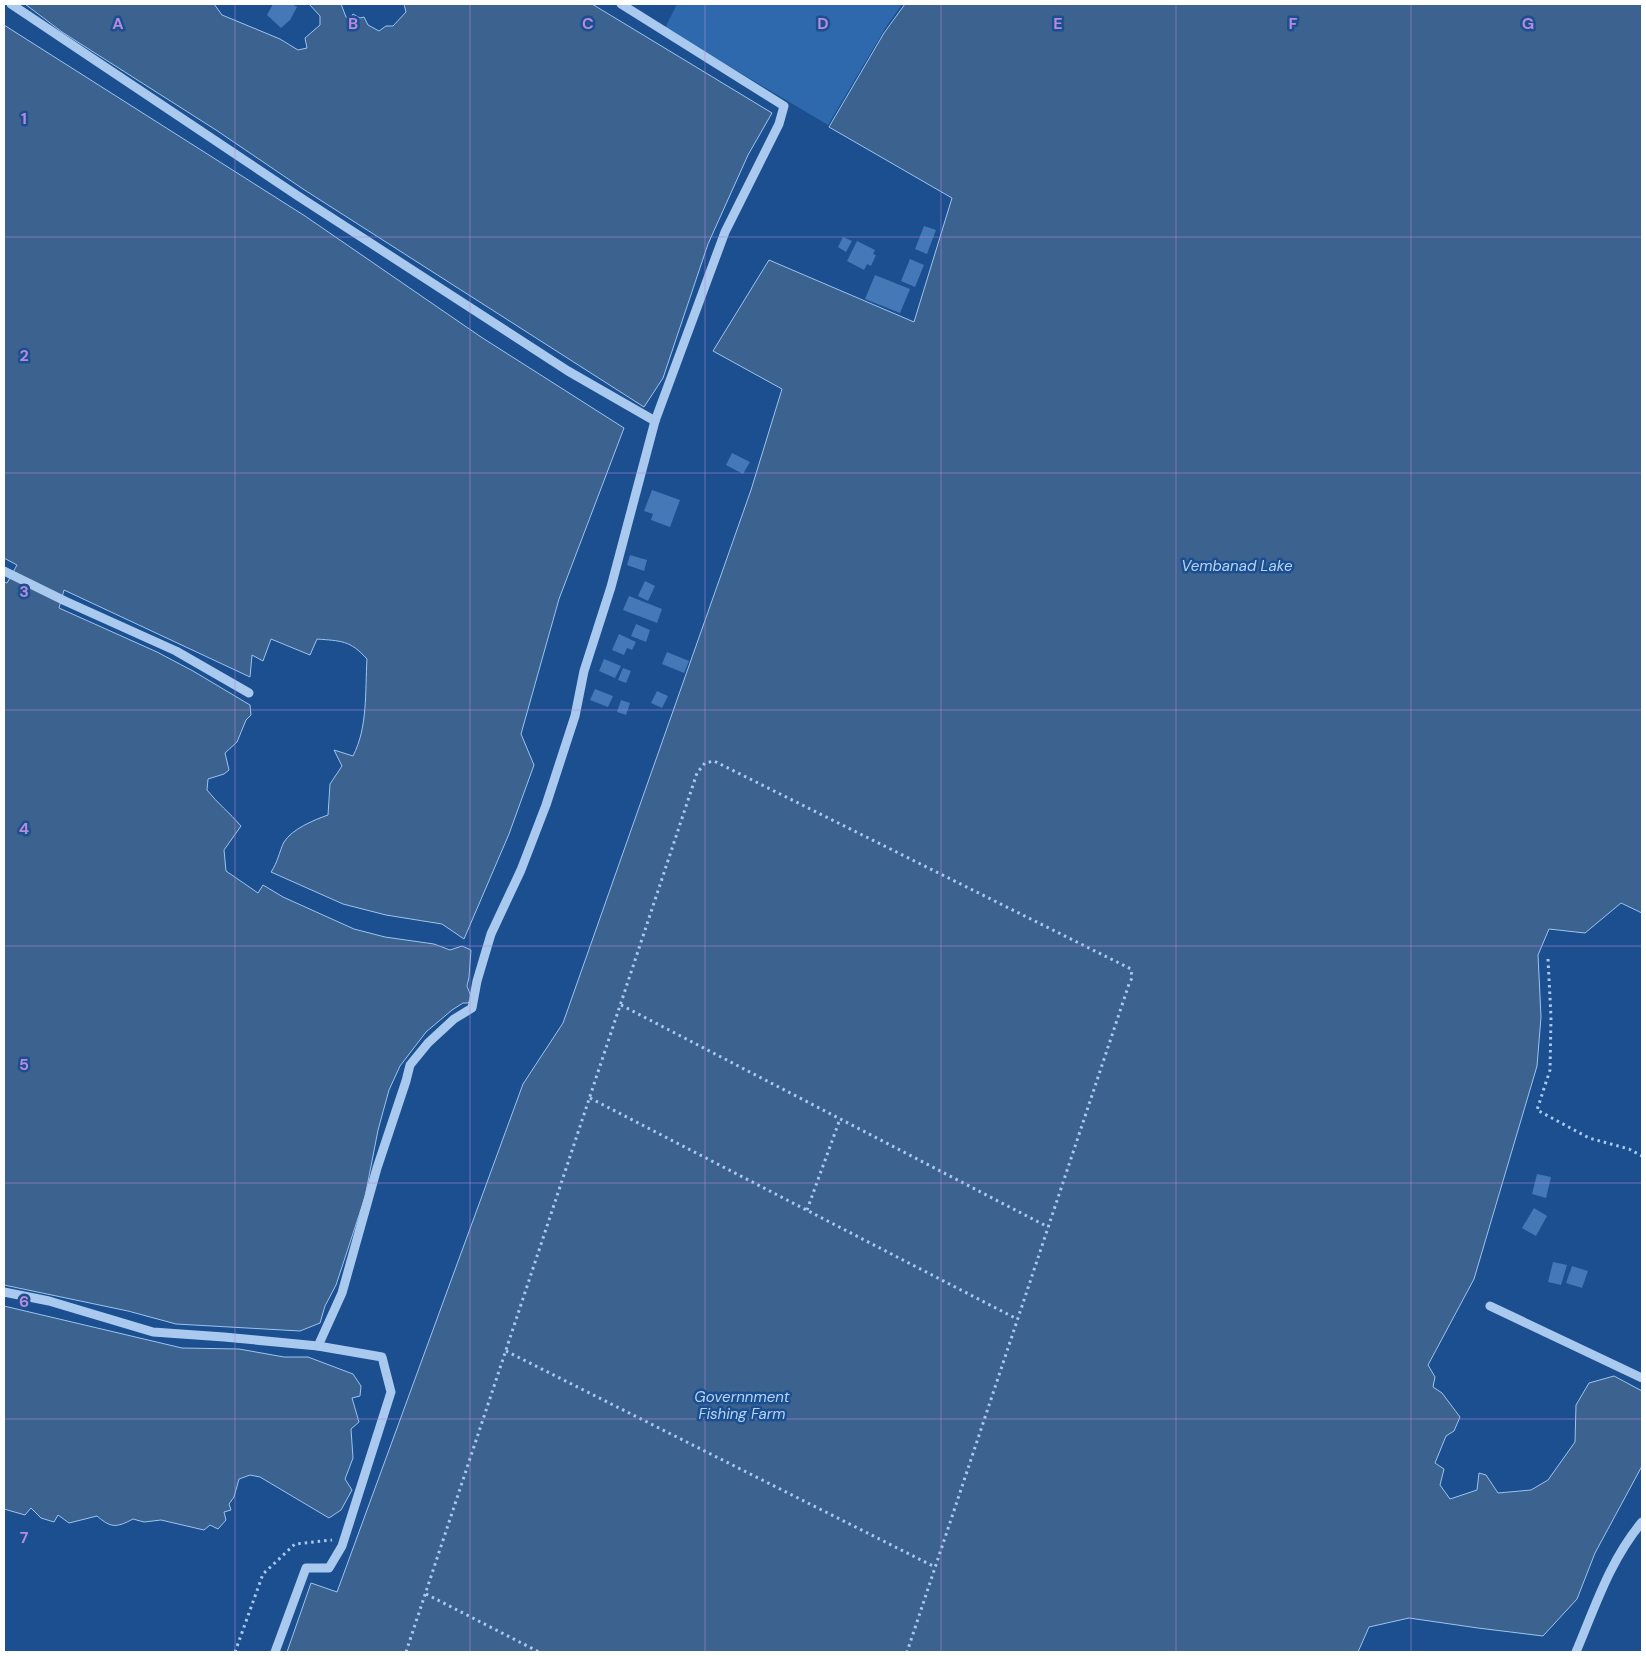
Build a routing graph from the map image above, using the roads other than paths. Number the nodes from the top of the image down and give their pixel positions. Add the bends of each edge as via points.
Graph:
1 (11, 4) edge
2 (621, 4) edge
3 (655, 420) junction
4 (5, 571) edge
5 (249, 693) dead end
6 (4, 1292) edge
7 (1490, 1306) dead end
8 (318, 1346) junction
9 (1642, 1378) edge
10 (1642, 1522) edge
11 (275, 1652) edge
12 (1576, 1652) edge

1 - 3 street via 568,371
2 - 3 street via 784,106 779,124 724,232
3 - 8 street via 611,587 584,671 575,716 546,805 491,934 472,1008 454,1019 410,1065 342,1293
4 - 5 street via 176,651
6 - 8 street via 49,1301 153,1332
7 - 9 street
8 - 11 street via 382,1357 391,1392 342,1546 329,1568 306,1568
10 - 12 street via 1610,1570

